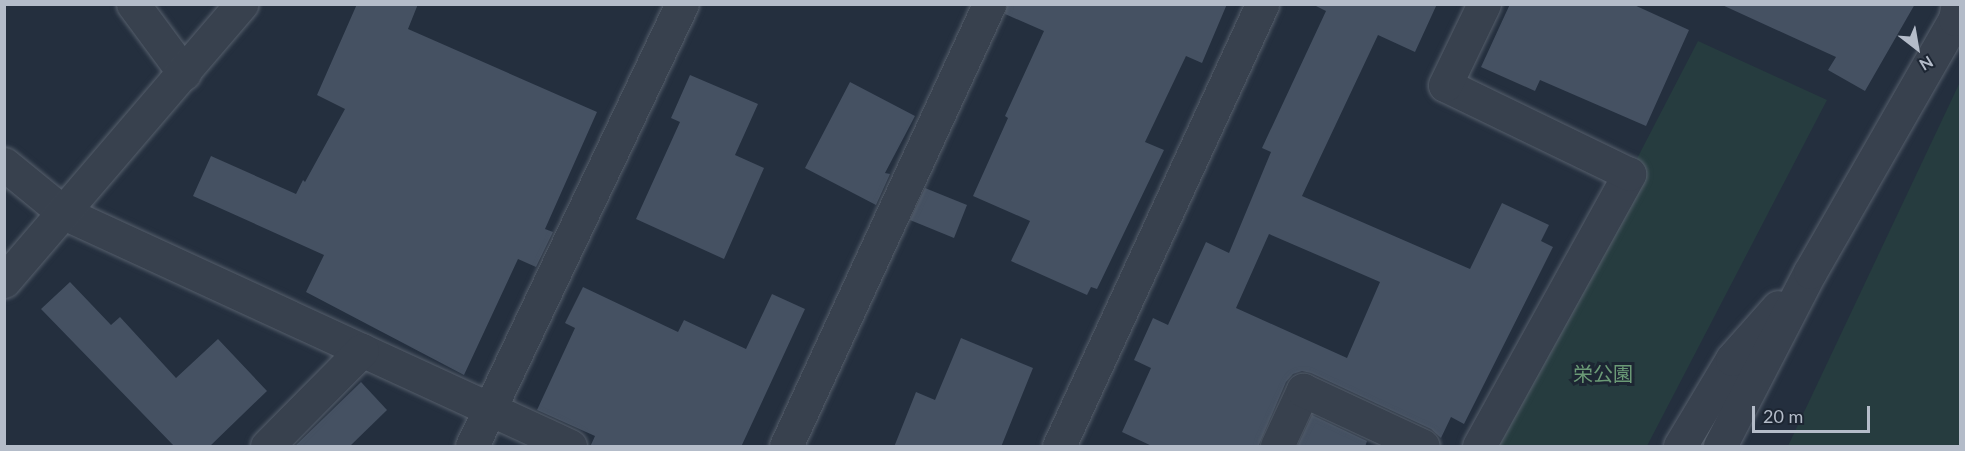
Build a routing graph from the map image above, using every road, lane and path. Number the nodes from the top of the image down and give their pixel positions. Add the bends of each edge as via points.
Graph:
1 (133, 4) edge
2 (241, 4) edge
3 (682, 4) edge
4 (989, 4) edge
5 (1262, 4) edge
6 (1484, 4) edge
7 (1958, 4) edge
8 (184, 73) junction
9 (4, 164) edge
10 (64, 213) junction
11 (1810, 272) junction
12 (4, 281) edge
13 (362, 350) junction
14 (489, 408) junction
15 (267, 447) edge
16 (472, 447) edge
17 (570, 447) edge
18 (786, 447) edge
19 (1059, 447) edge
20 (1277, 447) edge
21 (1423, 447) edge
22 (1479, 447) edge
23 (1680, 447) edge
24 (1720, 447) edge

1 - 8 street
2 - 8 street
3 - 14 street
4 - 18 street
5 - 19 street
6 - 22 street via 1445,85 1629,174
7 - 11 street via 1955,20
8 - 10 street
9 - 10 street
10 - 12 street
10 - 13 street
11 - 23 street via 1732,359
11 - 24 street
13 - 14 street
13 - 15 street
14 - 16 street
14 - 17 street
20 - 21 street via 1303,390

